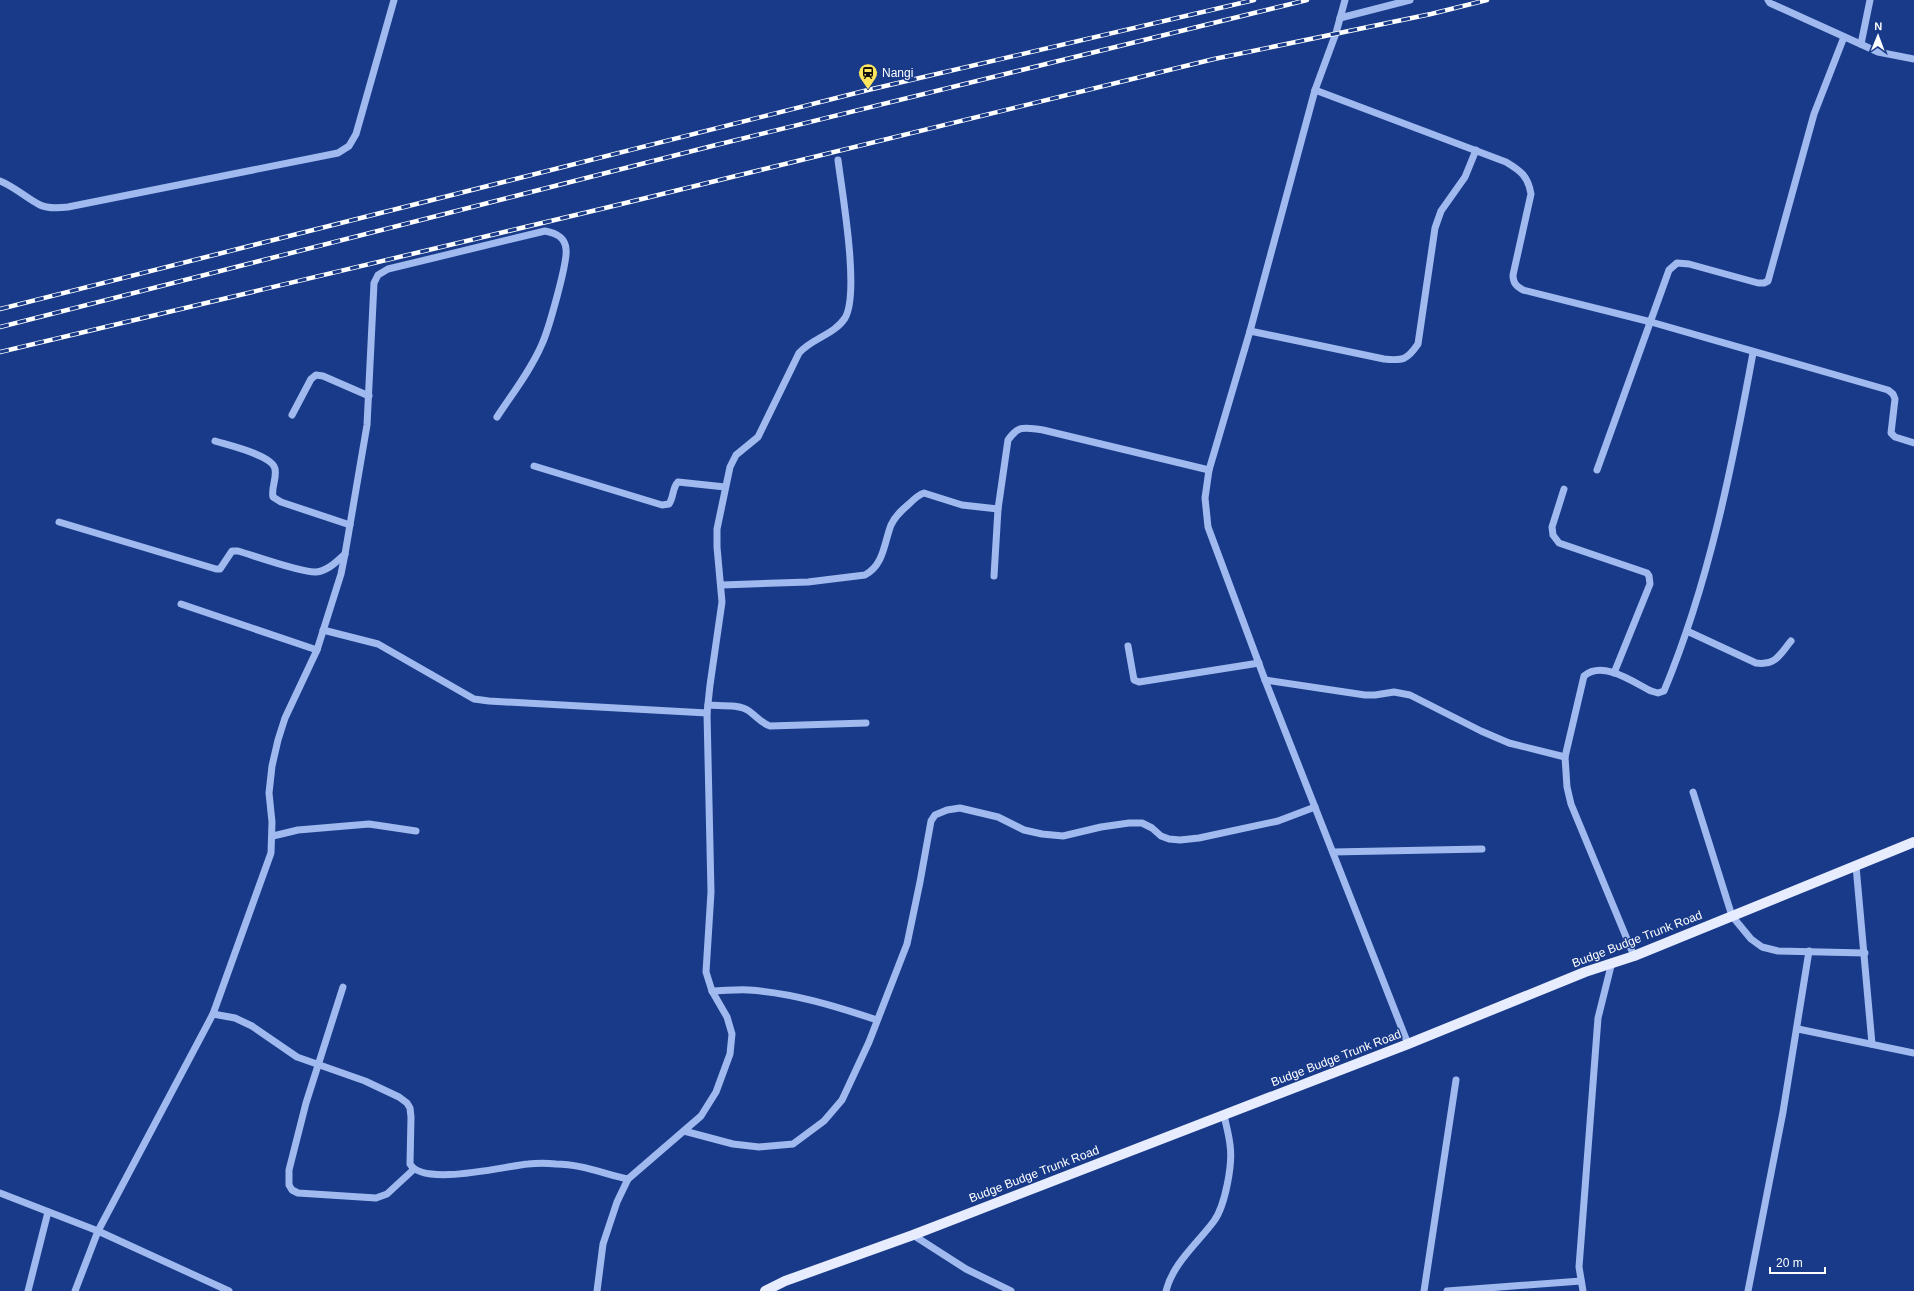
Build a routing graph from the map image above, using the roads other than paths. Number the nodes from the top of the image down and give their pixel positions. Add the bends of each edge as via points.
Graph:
1 (394, 0) edge
2 (1345, 0) edge
3 (1410, 0) edge
4 (1768, 0) edge
5 (1870, 0) edge
6 (1340, 18) junction
7 (1844, 37) junction
8 (1861, 44) junction
9 (1914, 59) edge
10 (1315, 90) junction
11 (1476, 150) junction
12 (838, 160) dead end
13 (0, 181) edge
14 (1651, 322) junction
15 (1250, 331) junction
16 (1753, 353) junction
17 (369, 396) junction
18 (292, 415) dead end
19 (497, 417) dead end
20 (215, 441) dead end
21 (1914, 443) edge
22 (534, 466) dead end
23 (1209, 470) junction
24 (1596, 470) dead end
25 (725, 487) junction
26 (1564, 489) dead end
27 (998, 509) junction
28 (59, 522) dead end
29 (350, 525) junction
30 (345, 554) junction
31 (994, 576) dead end
32 (722, 585) junction
33 (181, 604) dead end
34 (323, 630) junction
35 (1687, 632) junction
36 (1791, 641) dead end
37 (1128, 646) dead end
38 (317, 650) junction
39 (1259, 663) junction
40 (1614, 673) junction
41 (1266, 680) junction
42 (708, 705) junction
43 (707, 713) junction
44 (866, 724) dead end
45 (1565, 757) junction
46 (1693, 792) dead end
47 (1316, 807) junction
48 (416, 831) dead end
49 (273, 836) junction
50 (1914, 842) edge
51 (1482, 849) dead end
52 (1333, 852) junction
53 (1856, 866) junction
54 (1732, 916) junction
55 (1809, 951) junction
56 (1865, 953) junction
57 (1634, 956) junction
58 (1612, 962) junction
59 (343, 987) dead end
60 (712, 991) junction
61 (213, 1014) junction
62 (877, 1020) junction
63 (1798, 1029) junction
64 (1408, 1044) junction
65 (1872, 1044) junction
66 (1914, 1053) edge
67 (319, 1065) junction
68 (1456, 1080) dead end
69 (1224, 1115) junction
70 (684, 1131) junction
71 (413, 1170) junction
72 (628, 1180) junction
73 (0, 1194) edge
74 (48, 1212) junction
75 (98, 1231) junction
76 (913, 1235) junction
77 (1581, 1281) junction
78 (28, 1291) edge
79 (75, 1291) edge
80 (229, 1291) edge
81 (597, 1291) edge
82 (765, 1291) edge
83 (1011, 1291) edge
84 (1166, 1291) edge
85 (1424, 1291) edge
86 (1447, 1291) edge
87 (1583, 1291) edge
88 (1748, 1291) edge

1 - 13 street via 356,134 349,146 338,153 68,208 41,206 13,186
2 - 6 street
3 - 6 street
4 - 7 street
5 - 8 street
6 - 10 street
7 - 8 street
7 - 14 street via 1814,114 1768,281 1758,283 1677,263 1669,270
8 - 9 street via 1878,52
10 - 11 street
10 - 15 street
11 - 14 street via 1506,162 1519,170 1529,182 1530,194 1513,275 1516,286 1523,290
11 - 15 street via 1465,178 1441,211 1434,228 1418,344 1410,356 1399,361 1384,359
12 - 25 street via 852,274 850,306 840,325 804,348 795,358 758,437 733,459
14 - 16 street
14 - 24 street
15 - 23 street
16 - 21 street via 1888,390 1895,398 1891,433 1895,437
16 - 35 street via 1721,511
17 - 18 street via 316,375 311,379
17 - 19 street via 373,292 378,275 388,269 545,231 555,233 563,239 566,250 548,329 535,358
17 - 29 street via 367,425
20 - 29 street via 271,461 276,474 273,496 281,502
22 - 25 street via 662,505 669,504 672,500 678,482
23 - 27 street via 1023,427 1014,431 1008,440
23 - 39 street via 1205,498 1208,527
25 - 32 street via 717,529
26 - 40 street via 1552,527 1553,535 1559,543 1647,573 1649,576 1650,584
27 - 31 street
27 - 32 street via 962,505 924,493 900,512 891,525 880,560 873,571 865,575 808,582
28 - 30 street via 216,569 220,568 232,551 316,572 328,568
29 - 30 street
30 - 34 street
32 - 42 street
33 - 38 street
34 - 38 street
34 - 43 street via 378,644 474,699
35 - 36 street via 1756,663 1766,664 1774,661
35 - 40 street via 1664,691 1651,691
37 - 39 street via 1134,680 1139,682
38 - 49 street via 285,718 278,740 269,793
39 - 41 street
40 - 45 street via 1600,670 1590,671 1584,676
41 - 45 street via 1365,694 1400,692 1509,743
41 - 47 street
42 - 43 street
42 - 44 street via 748,710 762,723 770,726
43 - 60 street via 711,892 706,972
45 - 57 street via 1571,804
46 - 54 street
47 - 52 street
47 - 62 street via 1278,821 1180,840 1165,837 1142,823 1102,827 1063,836 1024,830 998,817 960,808 935,815 930,822 907,944
48 - 49 street via 369,824 298,830
49 - 61 street via 271,853
50 - 53 main road, Budge Budge Trunk Road
51 - 52 street
52 - 64 street
53 - 54 main road, Budge Budge Trunk Road
53 - 56 street
54 - 55 street via 1762,948
54 - 57 main road, Budge Budge Trunk Road
55 - 56 street
55 - 63 street
56 - 65 street
57 - 58 main road, Budge Budge Trunk Road
58 - 64 main road, Budge Budge Trunk Road
58 - 77 street via 1598,1018 1579,1268
59 - 67 street
60 - 62 street via 761,991 824,1002
60 - 70 street via 727,1017 732,1034 730,1054 716,1092 701,1116
61 - 67 street via 235,1018 252,1026 297,1057
61 - 75 street
62 - 70 street via 842,1100 824,1121 792,1144 759,1147 733,1144
63 - 65 street
63 - 88 street
64 - 69 main road, Budge Budge Trunk Road
65 - 66 street
67 - 71 street via 365,1081 407,1103 411,1112 410,1164
67 - 71 street via 306,1103 289,1170 289,1185 292,1190 298,1194 376,1198 387,1194
68 - 85 street
69 - 76 main road, Budge Budge Trunk Road
69 - 84 street via 1231,1146 1227,1192 1215,1220 1170,1278
70 - 72 street
71 - 72 street via 436,1175 474,1173 529,1164 558,1164
72 - 81 street via 617,1202 603,1244
73 - 74 street
74 - 75 street
74 - 78 street
75 - 79 street
75 - 80 street
76 - 82 main road, Budge Budge Trunk Road via 785,1281
76 - 83 street via 966,1269
77 - 86 street
77 - 87 street

